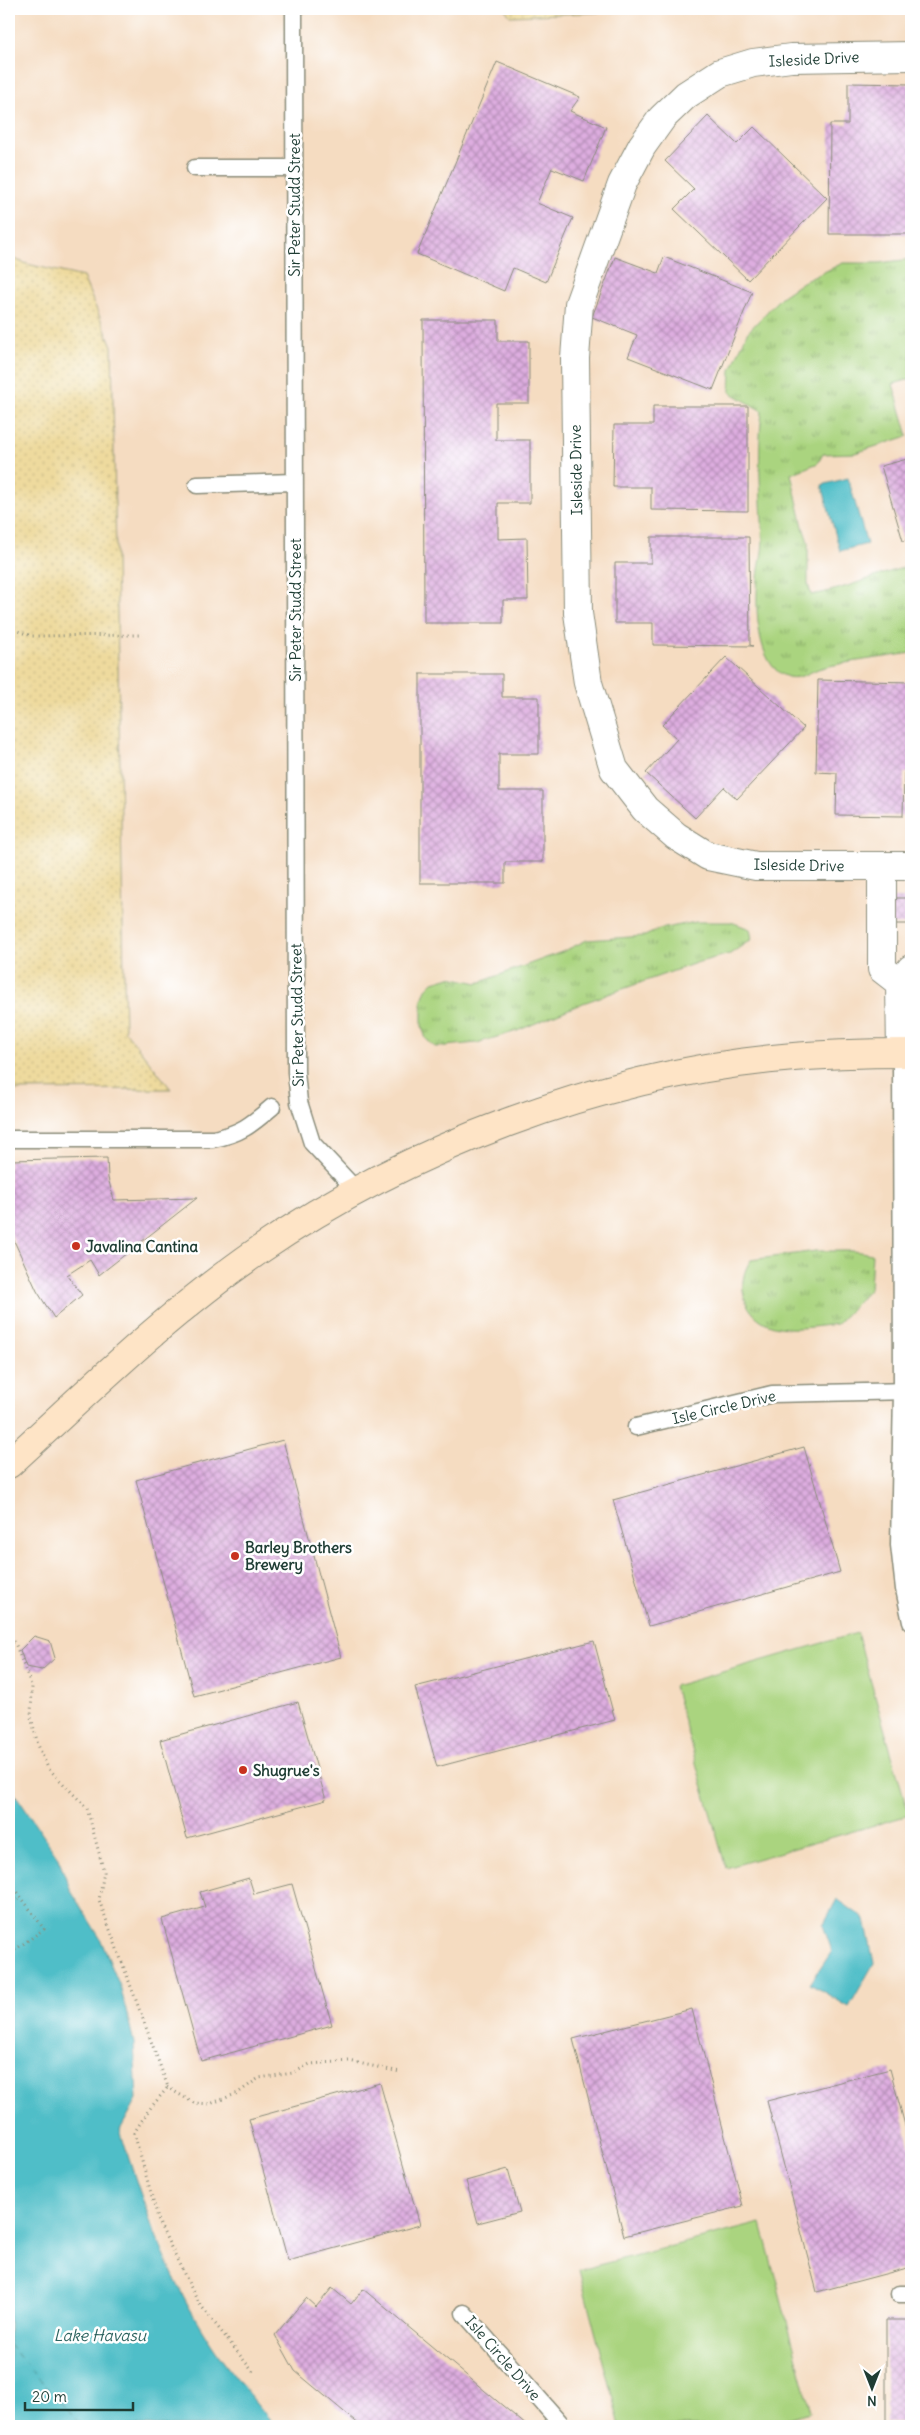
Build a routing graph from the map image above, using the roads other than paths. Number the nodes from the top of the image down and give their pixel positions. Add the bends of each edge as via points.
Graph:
1 (294, 9) edge
2 (911, 56) edge
3 (196, 168) dead end
4 (294, 168) junction
5 (294, 482) junction
6 (197, 486) dead end
7 (882, 866) junction
8 (911, 866) edge
9 (906, 976) edge
10 (906, 1053) edge
11 (272, 1107) dead end
12 (9, 1139) edge
13 (357, 1191) junction
14 (907, 1392) edge
15 (636, 1427) dead end
16 (9, 1464) edge
17 (911, 1622) edge
18 (464, 2312) dead end
19 (563, 2426) edge

1 - 4 lane, Sir Peter Studd Street
2 - 7 street, Isleside Drive via 791,58 752,63 720,73 686,95 662,118 642,146 622,184 579,304 575,358 578,613 588,683 614,770 645,809 676,836 708,856 756,866
3 - 4 lane
4 - 5 lane, Sir Peter Studd Street
5 - 6 lane
5 - 13 lane, Sir Peter Studd Street via 296,1072 299,1102 312,1143
7 - 8 street, Isleside Drive
7 - 9 street via 882,968
9 - 10 street
10 - 13 street via 783,1058 690,1071 598,1093 509,1122 423,1158
10 - 14 lane
11 - 12 lane via 248,1127 233,1135 213,1139
13 - 16 street via 259,1250 184,1306
14 - 15 lane, Isle Circle Drive via 772,1394
14 - 17 lane via 899,1546 902,1582
18 - 19 lane, Isle Circle Drive

